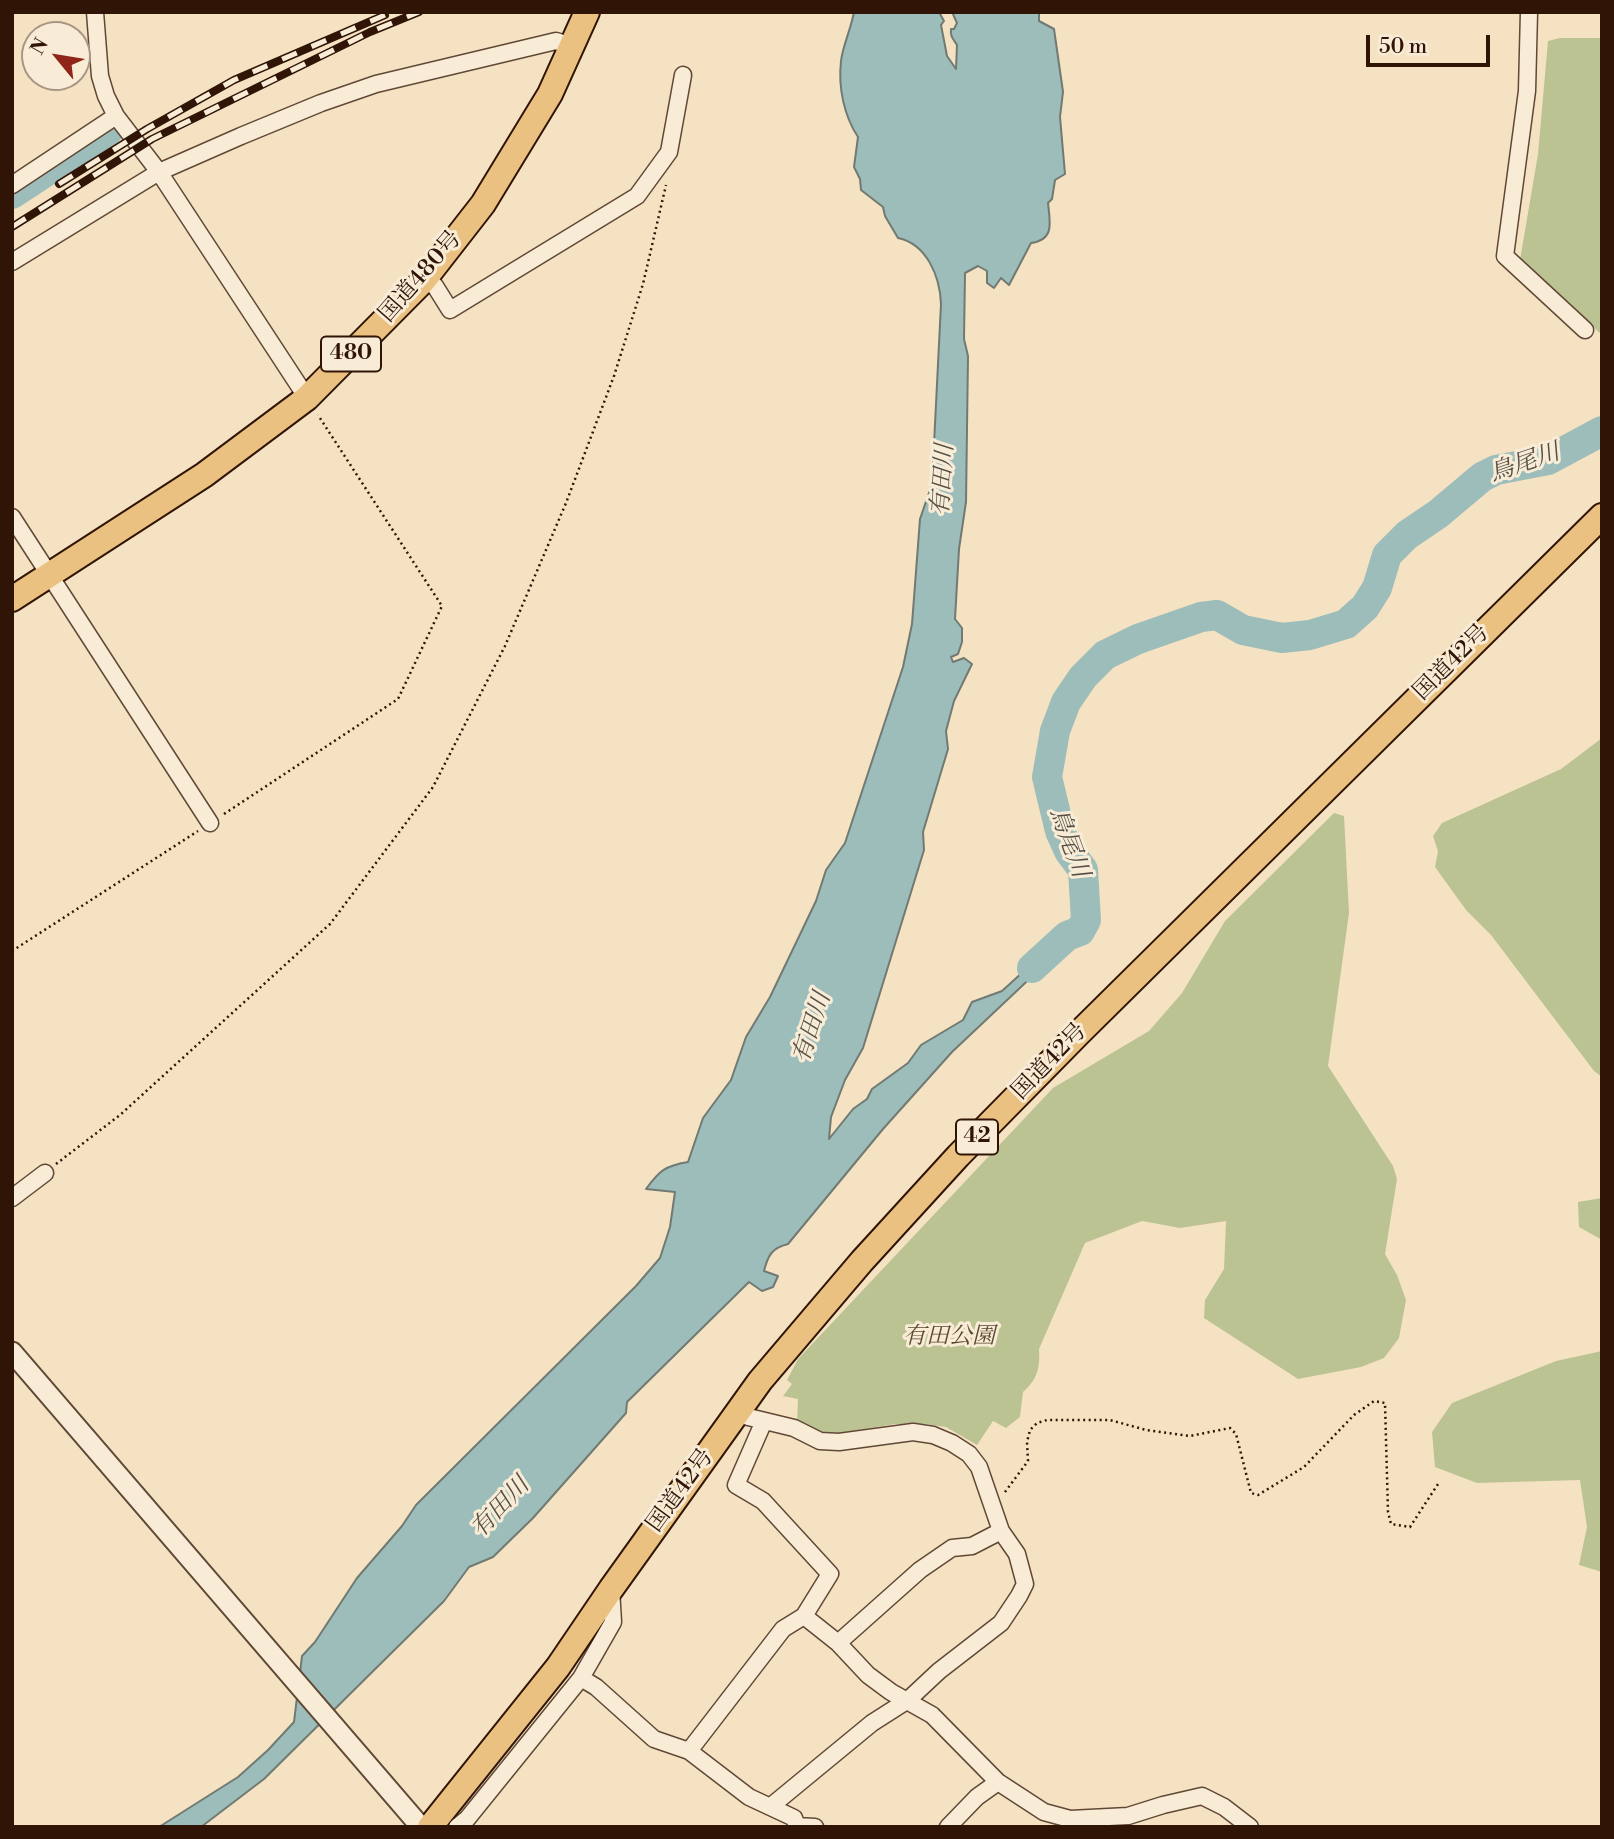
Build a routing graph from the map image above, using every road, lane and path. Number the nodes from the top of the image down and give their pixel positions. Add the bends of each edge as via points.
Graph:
1 (94, 12) edge
2 (587, 12) edge
3 (1530, 12) edge
4 (572, 46) junction
5 (683, 75) dead end
6 (116, 116) junction
7 (669, 152) junction
8 (159, 172) junction
9 (12, 185) edge
10 (12, 262) edge
11 (423, 281) junction
12 (1585, 330) dead end
13 (307, 398) junction
14 (1602, 516) edge
15 (12, 517) edge
16 (50, 575) junction
17 (12, 599) edge
18 (210, 823) junction
19 (12, 951) edge
20 (45, 1173) joint
21 (12, 1198) edge
22 (12, 1352) edge
23 (736, 1414) junction
24 (764, 1421) junction
25 (1438, 1484) dead end
26 (992, 1506) junction
27 (1001, 1531) junction
28 (611, 1589) junction
29 (804, 1616) junction
30 (838, 1643) junction
31 (581, 1678) junction
32 (908, 1700) junction
33 (689, 1751) junction
34 (998, 1782) junction
35 (771, 1807) junction
36 (796, 1826) edge
37 (421, 1827) edge
38 (430, 1827) edge
39 (457, 1827) edge
40 (815, 1827) edge
41 (948, 1827) edge
42 (1250, 1827) edge

1 - 6 street via 100,76
2 - 4 highway, 国道480号 / 480
3 - 12 street via 1527,91 1505,256
4 - 8 street via 556,41 376,84
4 - 11 highway, 国道480号 / 480 via 550,94 483,204
5 - 7 street
6 - 8 street
6 - 9 street
7 - 11 street via 637,195 450,310 435,286
7 - 20 path via 665,194 643,284 614,376 505,646 433,787 330,925 120,1115
8 - 10 street
8 - 13 street
11 - 13 highway, 国道480号 / 480
13 - 16 highway, 国道480号 / 480 via 204,475
13 - 18 path via 442,606 398,699
14 - 23 highway, 国道42号 / 42 via 958,1156 862,1261
15 - 16 street
16 - 17 highway, 国道480号 / 480
16 - 18 street
18 - 19 path
20 - 21 street
22 - 37 street
23 - 24 street
23 - 28 highway, 国道42号 / 42
24 - 26 street via 830,1441 913,1432 933,1435 969,1454 979,1467
24 - 29 street via 736,1485 764,1501 831,1574
25 - 26 path via 1410,1527 1391,1524 1385,1403 1374,1401 1353,1415 1304,1467 1258,1495 1251,1493 1236,1434 1230,1428 1190,1436 1110,1420 1047,1420 1030,1430 1028,1461
26 - 27 street
27 - 30 street via 941,1555
27 - 32 street via 1017,1554 1024,1584 1019,1596 1001,1623
28 - 31 street via 613,1622
28 - 38 highway, 国道42号 / 42 via 558,1667
29 - 30 street
29 - 33 street via 783,1629
30 - 32 street via 868,1675
31 - 33 street via 654,1739
31 - 39 street
32 - 34 street via 932,1715
32 - 35 street via 872,1723
33 - 35 street via 749,1797
34 - 41 street
34 - 42 street via 1044,1812 1070,1819 1128,1816 1202,1796
35 - 36 street via 794,1818
36 - 40 street

